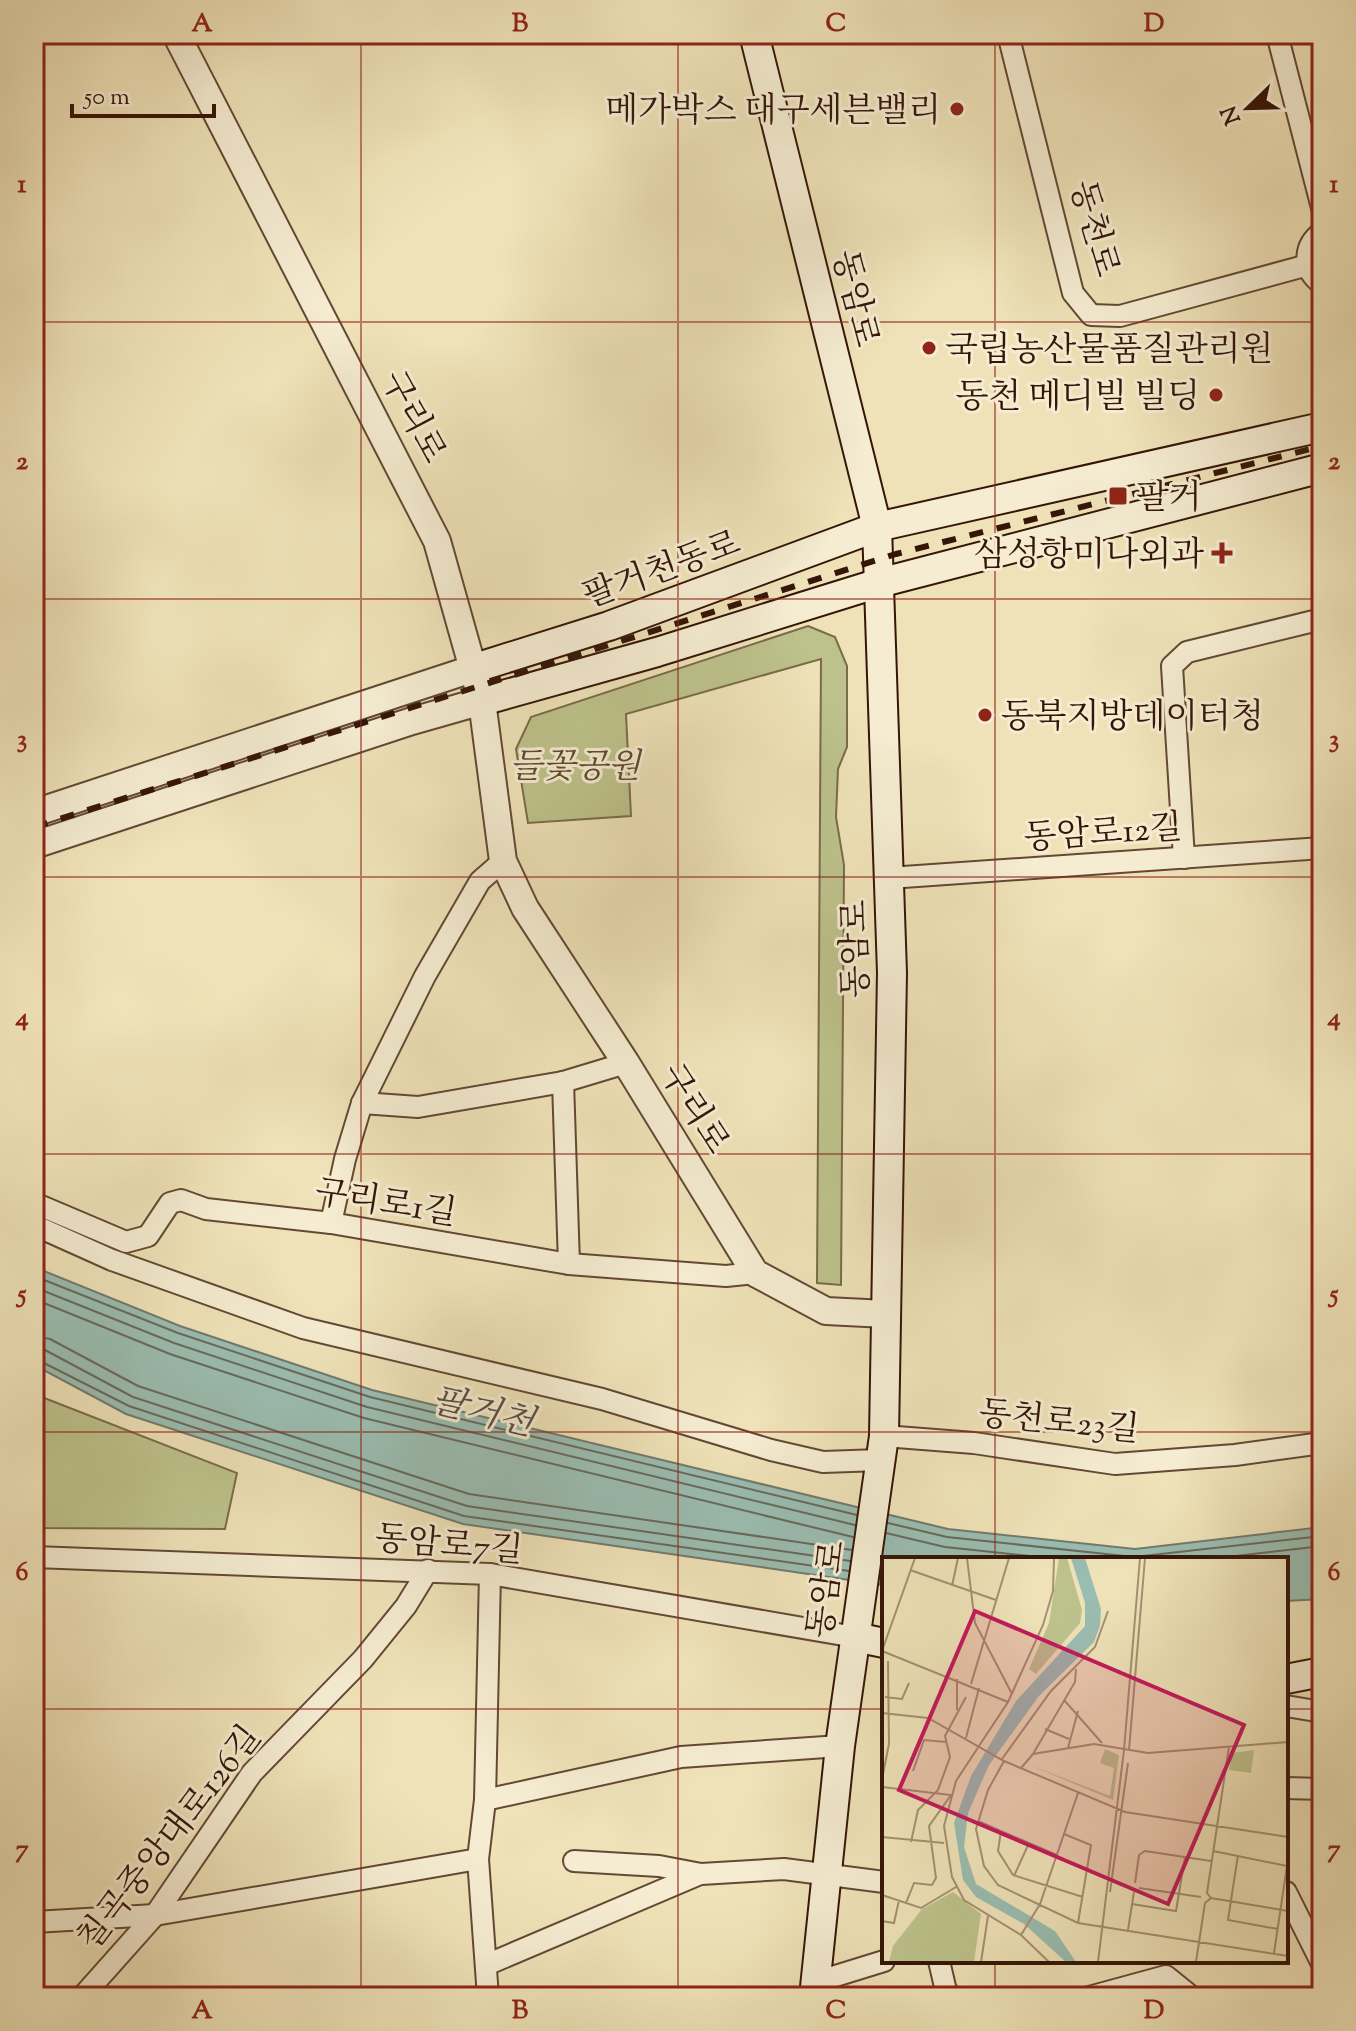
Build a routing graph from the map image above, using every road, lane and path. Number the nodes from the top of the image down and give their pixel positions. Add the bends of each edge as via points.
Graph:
1 (754, 34) edge
2 (1008, 34) edge
3 (1277, 34) edge
4 (185, 36) edge
5 (1322, 208) edge
6 (1322, 232) edge
7 (1308, 265) junction
8 (1322, 284) edge
9 (1322, 427) edge
10 (1322, 468) edge
11 (877, 527) junction
12 (879, 583) junction
13 (1322, 619) edge
14 (475, 668) junction
15 (482, 701) junction
16 (34, 813) edge
17 (34, 845) edge
18 (1322, 848) edge
19 (1184, 858) junction
20 (503, 861) junction
21 (889, 878) junction
22 (626, 1063) junction
23 (563, 1082) junction
24 (362, 1103) junction
25 (34, 1203) edge
26 (331, 1223) junction
27 (34, 1225) edge
28 (569, 1264) junction
29 (755, 1273) junction
30 (886, 1314) junction
31 (1322, 1443) edge
32 (882, 1448) junction
33 (34, 1557) edge
34 (428, 1570) junction
35 (490, 1574) junction
36 (855, 1637) junction
37 (882, 1643) edge
38 (1322, 1672) edge
39 (1288, 1679) edge
40 (1288, 1706) edge
41 (1322, 1712) edge
42 (840, 1746) junction
43 (1288, 1788) edge
44 (1322, 1789) edge
45 (485, 1800) junction
46 (478, 1859) junction
47 (574, 1861) dead end
48 (825, 1873) junction
49 (701, 1874) junction
50 (882, 1882) edge
51 (1288, 1896) edge
52 (155, 1915) junction
53 (34, 1922) edge
54 (882, 1962) edge
55 (939, 1963) edge
56 (1322, 1964) edge
57 (486, 1965) junction
58 (815, 1990) edge
59 (82, 1997) edge
60 (488, 1997) edge
61 (953, 1997) edge
62 (1089, 1997) edge
63 (1192, 1997) edge

1 - 11 main road, 동암로
2 - 7 street, 동천로 via 1073,293 1091,315 1120,316
3 - 5 street
4 - 14 street, 구리로 via 437,541
6 - 7 street via 1311,243
7 - 8 street
9 - 11 main road, 팔거천동로
10 - 12 main road
11 - 12 main road, 동암로
11 - 14 main road, 팔거천동로 via 609,626
12 - 15 main road
12 - 21 main road, 동암로
13 - 19 street via 1187,652 1172,666
14 - 15 street, 구리로
14 - 16 street, 팔거천동로
15 - 17 street
15 - 20 street, 구리로
18 - 19 street, 동암로12길
19 - 21 street, 동암로12길
20 - 22 street, 구리로 via 525,908
20 - 24 street via 480,881
21 - 30 main road, 동암로
22 - 23 street
22 - 29 street, 구리로
23 - 24 street via 418,1107
23 - 28 street
24 - 26 street
25 - 26 street, 구리로1길 via 126,1242 148,1236 170,1203 181,1200 206,1209
26 - 28 street, 구리로1길
27 - 32 street, 동천로23길 via 112,1260 303,1328 602,1399 823,1462
28 - 29 street, 구리로1길 via 726,1276
29 - 30 street via 826,1311
30 - 32 main road, 동암로
31 - 32 street, 동천로23길 via 1115,1464 974,1443
32 - 36 main road, 동암로
33 - 34 street, 동암로7길
34 - 35 street, 동암로7길
34 - 52 street, 칠곡중앙대로126길 via 363,1659 252,1773
35 - 36 street, 동암로7길
35 - 45 street
36 - 37 main road
36 - 42 main road, 동암로
38 - 39 main road
40 - 41 street
42 - 45 street via 681,1757
42 - 48 main road, 동암로
43 - 44 street
45 - 46 street
46 - 52 street
46 - 57 street
47 - 49 street
48 - 49 street via 784,1869
48 - 50 street
48 - 58 main road, 동암로
49 - 57 street
51 - 56 street
52 - 53 street
52 - 59 street, 칠곡중앙대로126길
54 - 58 street
55 - 61 street via 946,1991
57 - 60 street
62 - 63 street via 1166,1976

